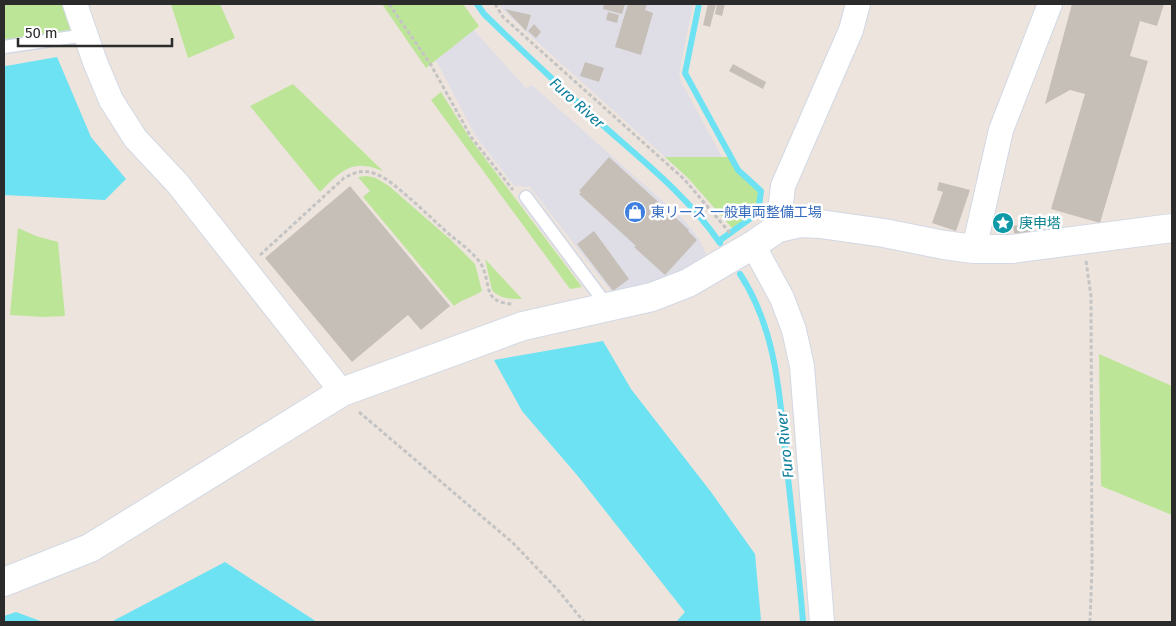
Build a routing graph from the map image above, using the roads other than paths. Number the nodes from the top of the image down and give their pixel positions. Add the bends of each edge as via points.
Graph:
1 (75, 4) edge
2 (858, 4) edge
3 (1050, 4) edge
4 (86, 36) junction
5 (4, 47) edge
6 (526, 197) road end
7 (778, 228) junction
8 (1172, 228) edge
9 (753, 245) junction
10 (974, 249) junction
11 (608, 307) junction
12 (342, 392) junction
13 (4, 582) edge
14 (822, 622) edge

1 - 4 street
2 - 7 street via 851,30 783,186
3 - 10 street via 1001,130
4 - 5 lane
4 - 12 street via 111,100 135,138 178,184
6 - 11 lane
7 - 9 street
7 - 10 street via 800,223 820,224
8 - 10 street via 1012,250
9 - 11 street via 688,283
9 - 14 street via 782,298 802,366
11 - 12 street via 523,326
12 - 13 street via 90,548

